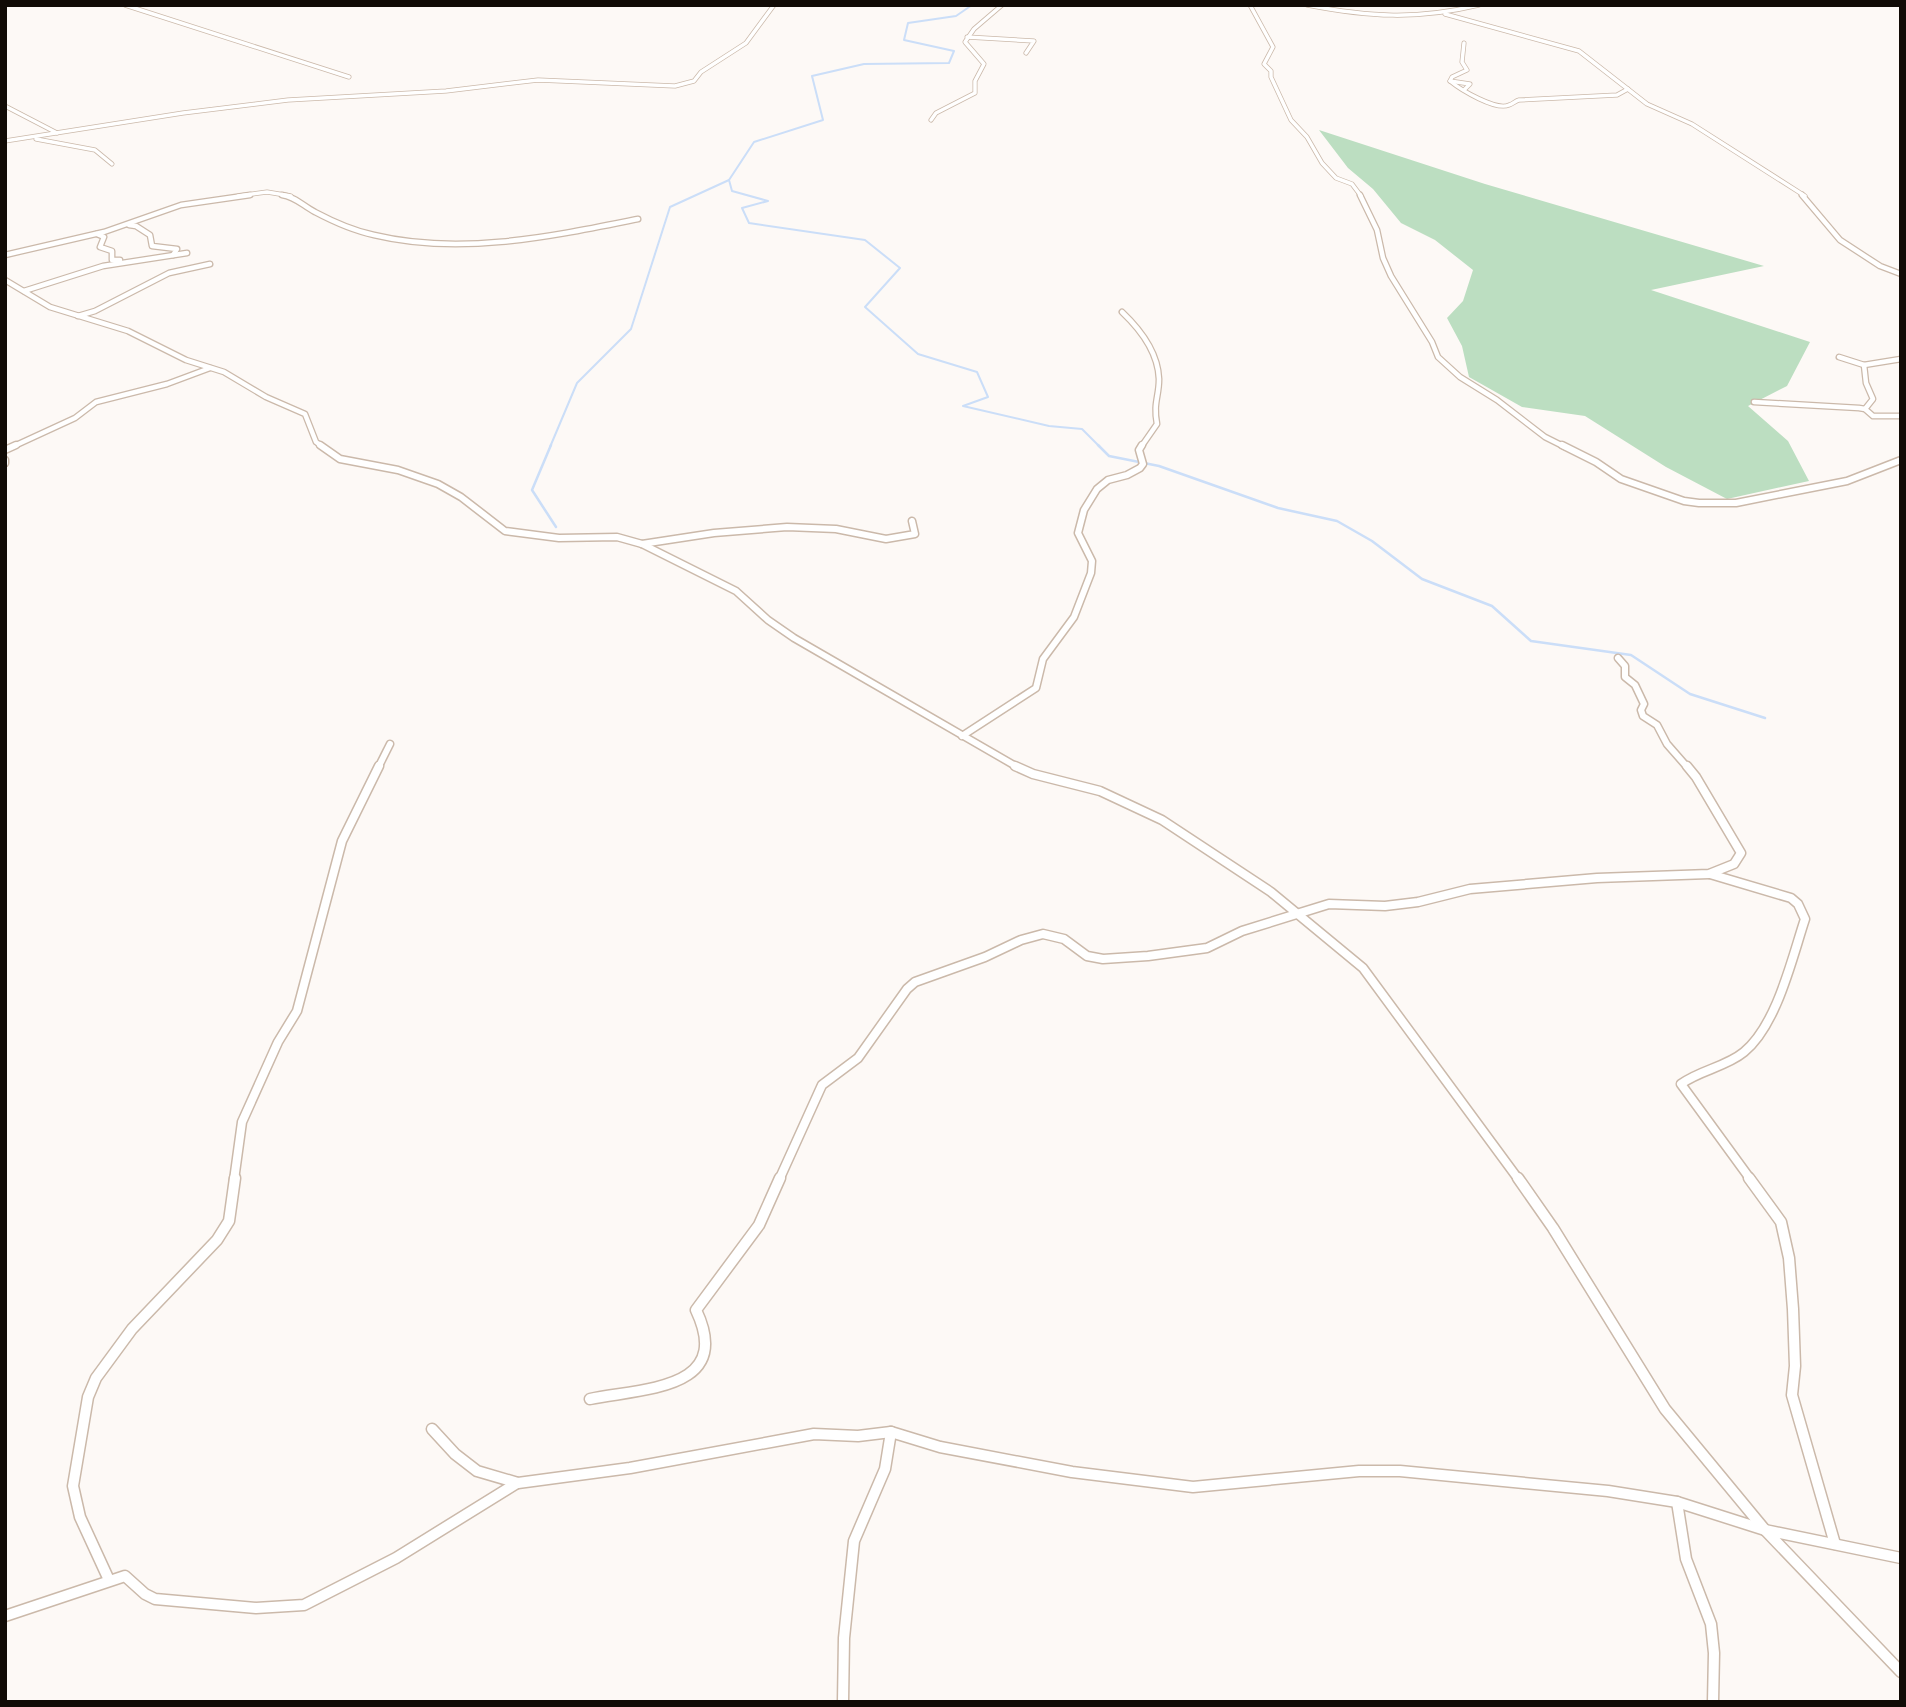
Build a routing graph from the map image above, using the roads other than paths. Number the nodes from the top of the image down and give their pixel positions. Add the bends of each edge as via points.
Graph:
1 (125, 5) edge
2 (774, 5) edge
3 (1002, 5) edge
4 (1250, 5) edge
5 (1307, 5) edge
6 (1479, 5) edge
7 (1445, 14) junction
8 (967, 37) junction
9 (1464, 43) dead end
10 (1026, 52) dead end
11 (349, 77) dead end
12 (1450, 81) junction
13 (1628, 89) junction
14 (1464, 90) junction
15 (5, 106) edge
16 (931, 120) dead end
17 (57, 133) junction
18 (32, 137) junction
19 (5, 141) edge
20 (112, 164) dead end
21 (638, 219) dead end
22 (125, 225) junction
23 (97, 234) junction
24 (187, 253) dead end
25 (5, 255) edge
26 (173, 255) junction
27 (137, 261) junction
28 (210, 264) dead end
29 (1901, 274) edge
30 (5, 280) edge
31 (24, 291) junction
32 (1122, 312) dead end
33 (77, 316) junction
34 (1839, 357) dead end
35 (1901, 359) edge
36 (1864, 365) junction
37 (210, 368) junction
38 (1754, 402) dead end
39 (1865, 409) junction
40 (1901, 416) edge
41 (5, 450) edge
42 (1901, 460) edge
43 (912, 521) dead end
44 (642, 544) junction
45 (1618, 658) dead end
46 (962, 736) junction
47 (390, 744) dead end
48 (1709, 874) junction
49 (1296, 913) junction
50 (590, 1399) dead end
51 (432, 1429) dead end
52 (891, 1432) junction
53 (517, 1483) junction
54 (1677, 1502) junction
55 (1765, 1530) junction
56 (1835, 1544) junction
57 (1901, 1558) edge
58 (108, 1580) junction
59 (5, 1616) edge
60 (1901, 1672) edge
61 (843, 1702) edge
62 (1713, 1702) edge

1 - 11 street
2 - 17 street via 747,42 694,81 674,86 538,80 436,92 237,105
3 - 8 street
4 - 42 street via 1273,47 1264,64 1291,120 1329,173 1352,184 1362,198 1391,276 1438,357 1536,431 1621,479 1684,502 1736,503 1847,481
5 - 7 street via 1394,19
6 - 7 street
7 - 13 street via 1574,48
8 - 10 street via 1034,41
8 - 16 street via 966,44 984,64 975,80 975,93
9 - 12 street via 1462,62 1467,70
12 - 14 street
12 - 14 street via 1470,84
13 - 14 street via 1617,95 1519,100 1507,107
13 - 29 street via 1791,186 1807,198 1840,240
15 - 17 street
17 - 18 street
18 - 19 street
18 - 20 street via 95,150
21 - 22 street via 550,237 421,242 373,235 314,212 291,195 267,192 181,205
22 - 23 street
22 - 26 street via 147,234 152,246 177,249
23 - 25 street
23 - 27 street via 104,237 99,246 112,251 112,260
24 - 26 street
26 - 27 street
27 - 31 street via 98,267
28 - 33 street via 169,273
30 - 31 street
31 - 33 street
32 - 46 street via 1146,337 1159,379 1154,407 1157,424 1139,450 1143,464 1135,472 1102,484 1092,494 1078,533 1092,561 1091,573 1074,617 1043,659 1036,688
33 - 37 street via 128,331
34 - 36 street
35 - 36 street
36 - 39 street via 1872,399
37 - 41 street via 96,402 75,418
37 - 44 street via 305,414 316,442 331,455 438,484 505,531 559,538 617,537
38 - 39 street
39 - 40 street via 1872,416
43 - 44 street via 915,534 902,538 791,528 734,530
44 - 46 street via 736,591 794,638
45 - 48 street via 1644,704 1643,716 1657,725 1667,744 1696,776 1741,853 1734,864
46 - 49 street via 1023,771 1100,791 1144,811 1271,892
47 - 58 street via 342,841 296,1011 242,1122 229,1221 217,1240 132,1329 96,1378 88,1397 73,1486 80,1517
48 - 49 street via 1470,889 1418,902 1329,904
48 - 56 street via 1791,898 1805,919 1767,1024 1752,1046 1681,1084 1781,1223 1793,1309 1792,1395
49 - 50 street via 1207,948 1147,956 1087,956 1064,939 1034,936 915,982 858,1058 822,1085 811,1103 759,1225 696,1310 705,1328 700,1366 694,1373 662,1383
49 - 55 street via 1363,968 1553,1228 1665,1409
51 - 53 street via 477,1471
52 - 53 street via 814,1434 630,1468
52 - 54 street via 974,1454 1168,1485 1218,1486 1400,1471 1532,1482
52 - 61 street via 885,1469 854,1541
53 - 58 street via 397,1558 304,1605 256,1608 155,1599 145,1596 125,1576
54 - 55 street
54 - 62 street via 1686,1559 1711,1624
55 - 56 street
55 - 60 street
56 - 57 street
58 - 59 street

